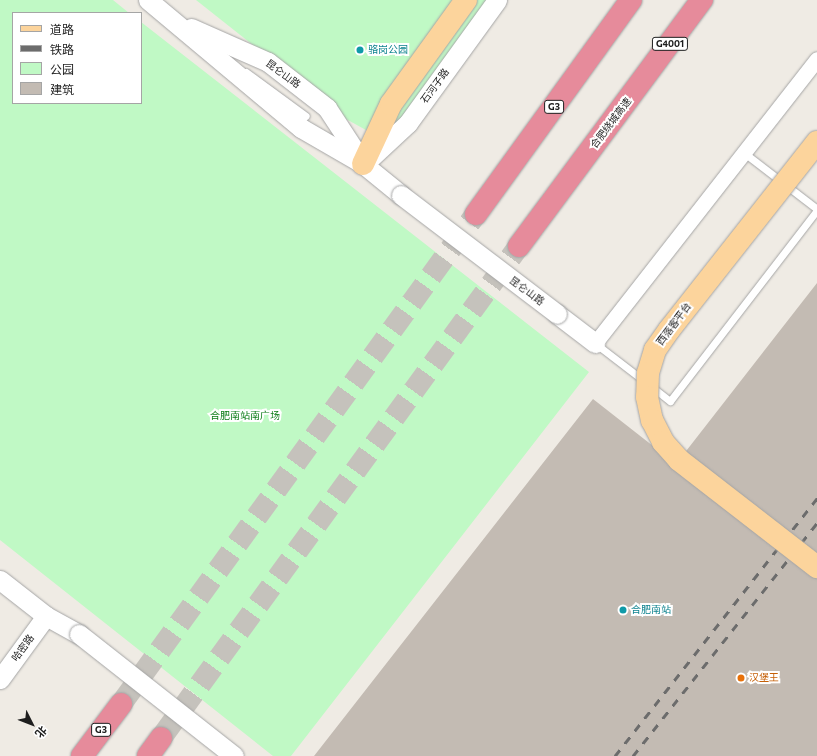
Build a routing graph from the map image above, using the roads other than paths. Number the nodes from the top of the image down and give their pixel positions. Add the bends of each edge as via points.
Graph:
1 (148, 0) edge
2 (466, 0) edge
3 (497, 0) edge
4 (632, 0) edge
5 (702, 0) edge
6 (714, 0) edge
7 (174, 20) junction
8 (213, 54) junction
9 (817, 58) edge
10 (637, 88) junction
11 (306, 116) dead end
12 (817, 132) edge
13 (817, 142) edge
14 (742, 152) junction
15 (364, 164) junction
16 (792, 173) junction
17 (817, 210) edge
18 (476, 214) tunnel mouth
19 (520, 246) tunnel mouth
20 (595, 343) junction
21 (817, 567) edge
22 (0, 580) edge
23 (46, 616) junction
24 (0, 679) edge
25 (121, 704) tunnel mouth
26 (161, 738) tunnel mouth
27 (82, 756) edge
28 (148, 756) edge
29 (234, 756) edge

1 - 7 street, 昆仑山路
2 - 15 main road via 391,104
3 - 15 street, 石河子路 via 408,123
4 - 18 highway, G3
5 - 10 highway, 合肥绕城高速 / G4001
6 - 10 highway
7 - 8 street, 昆仑山路
7 - 15 street, 昆仑山路 via 268,62 327,108
8 - 11 lane via 257,78
8 - 15 street, 昆仑山路 via 301,128
9 - 14 street
10 - 19 highway, 合肥绕城高速
12 - 16 main road, bridge
13 - 16 main road, 西落客平台, bridge
14 - 17 lane
14 - 20 street
15 - 20 street, 昆仑山路, bridge
16 - 21 main road, 西落客平台, bridge via 655,350 648,373 647,397 652,420 663,442 679,460
17 - 20 lane via 670,401
22 - 23 street
23 - 24 street, 哈密路
23 - 29 street, bridge via 79,634
25 - 27 highway, G3
26 - 28 highway

